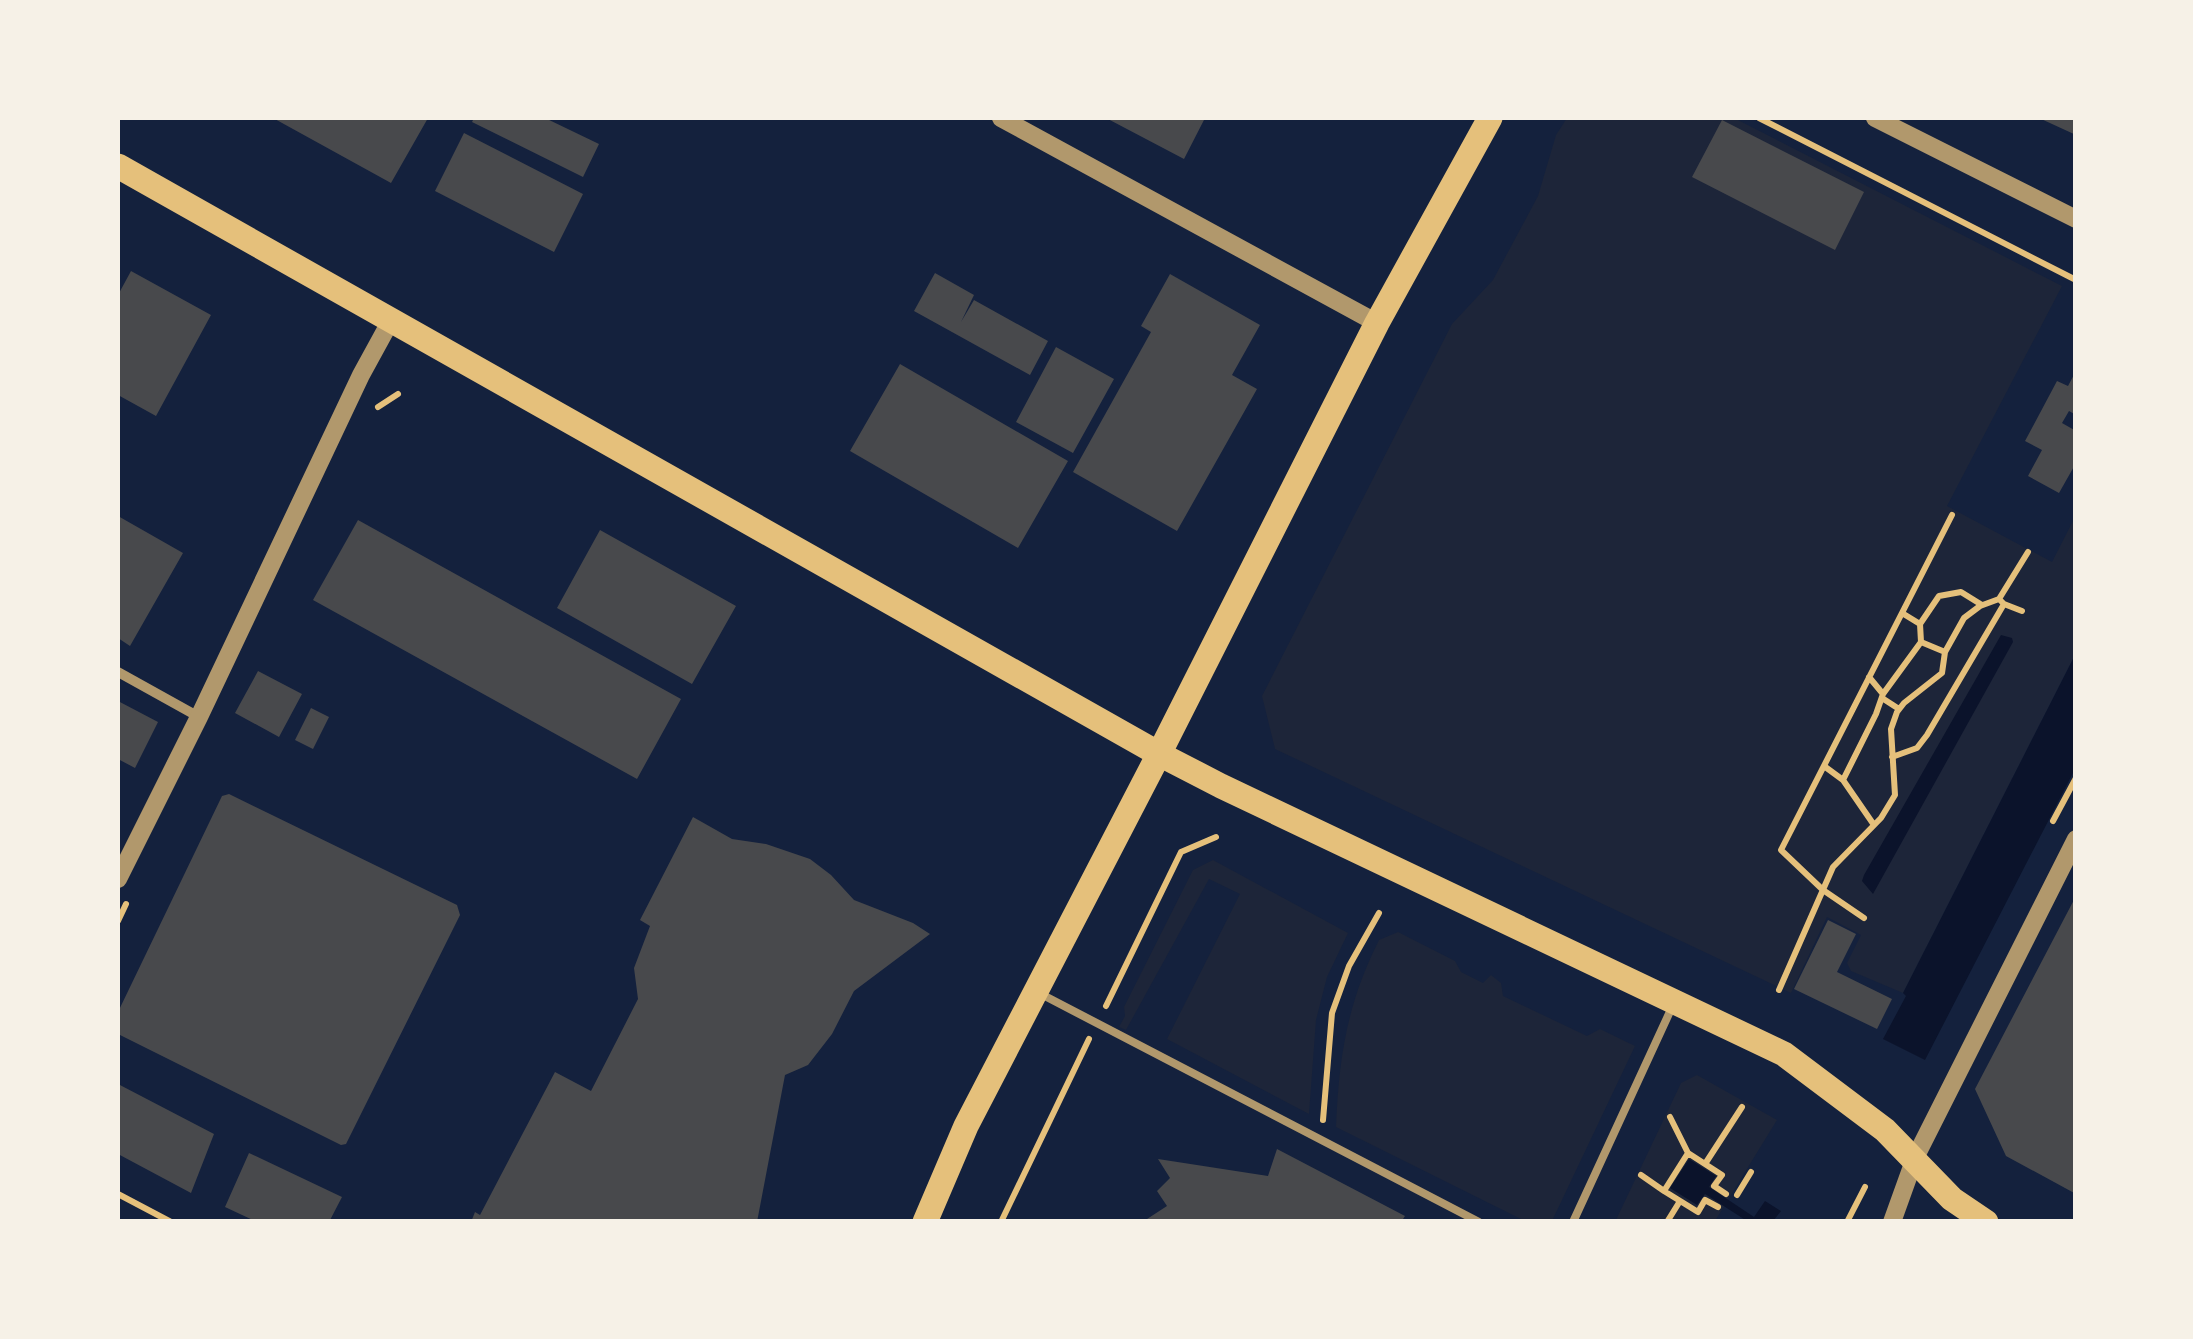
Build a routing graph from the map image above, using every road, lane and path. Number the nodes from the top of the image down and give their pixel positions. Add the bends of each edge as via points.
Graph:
1 (1001, 118) edge
2 (1490, 118) edge
3 (1758, 118) edge
4 (1874, 118) edge
5 (118, 166) edge
6 (2076, 219) edge
7 (2076, 280) edge
8 (390, 322) junction
9 (1378, 323) junction
10 (1952, 515) dead end
11 (2028, 552) dead end
12 (2001, 602) junction
13 (1982, 605) junction
14 (2022, 611) dead end
15 (1902, 612) junction
16 (1920, 624) junction
17 (1921, 642) junction
18 (1945, 652) junction
19 (118, 672) edge
20 (1942, 673) junction
21 (1869, 677) junction
22 (1958, 682) junction
23 (1882, 696) junction
24 (1899, 709) junction
25 (199, 717) junction
26 (1159, 754) junction
27 (1892, 757) junction
28 (1824, 766) junction
29 (1843, 780) junction
30 (1874, 825) junction
31 (2076, 839) edge
32 (118, 880) edge
33 (1823, 890) junction
34 (1380, 913) dead end
35 (1864, 918) dead end
36 (1779, 990) dead end
37 (1036, 991) junction
38 (1675, 1001) junction
39 (1742, 1107) dead end
40 (1670, 1117) dead end
41 (1321, 1140) junction
42 (1688, 1153) junction
43 (1915, 1158) junction
44 (1705, 1164) junction
45 (1751, 1172) dead end
46 (1641, 1176) dead end
47 (1864, 1186) dead end
48 (1664, 1190) junction
49 (118, 1194) edge
50 (1726, 1194) dead end
51 (1737, 1195) dead end
52 (1680, 1201) junction
53 (1718, 1207) dead end
54 (171, 1222) edge
55 (924, 1222) edge
56 (1479, 1222) edge
57 (1573, 1222) edge
58 (1668, 1222) edge
59 (1847, 1222) edge
60 (1892, 1222) edge
61 (1986, 1222) edge

1 - 9 street
2 - 9 main road
3 - 7 path
4 - 6 street
5 - 8 main road
8 - 25 street
8 - 26 main road
9 - 26 main road
10 - 15 path
11 - 12 path
12 - 13 path
12 - 14 path
12 - 22 path
13 - 16 path via 1950,592 1939,596
13 - 18 path via 1964,618
15 - 16 path
15 - 21 path
16 - 17 path
17 - 18 path
17 - 23 path
18 - 20 path
19 - 25 street
20 - 22 path
20 - 24 path
21 - 23 path
21 - 28 path
22 - 27 path via 1918,748
23 - 24 path
23 - 29 path
24 - 27 path via 1890,729
25 - 32 street
26 - 37 main road
26 - 38 main road
27 - 30 path via 1895,795
28 - 29 path
28 - 33 path via 1780,850
29 - 30 path
30 - 33 path via 1833,867
31 - 43 street
33 - 35 path
33 - 36 path
34 - 41 path via 1349,966 1332,1013
37 - 41 lane
37 - 55 main road
38 - 43 main road via 1784,1054
38 - 57 lane
39 - 44 path
40 - 42 path
41 - 56 lane
42 - 44 path
42 - 48 path
43 - 60 street
43 - 61 main road via 1952,1199
44 - 50 path via 1722,1175 1714,1186
45 - 51 path
46 - 48 path
47 - 59 path
48 - 52 path
49 - 54 path
52 - 53 path via 1698,1212 1706,1200
52 - 58 path

